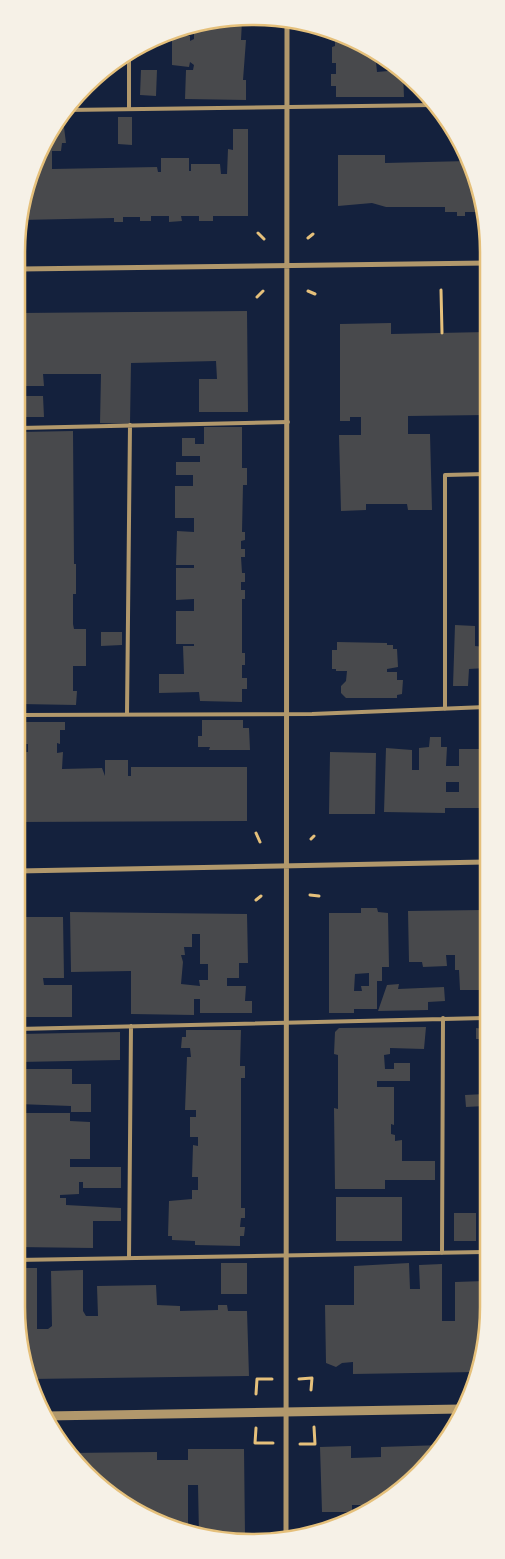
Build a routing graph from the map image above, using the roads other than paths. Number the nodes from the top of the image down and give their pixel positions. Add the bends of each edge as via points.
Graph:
1 (287, 28) edge
2 (129, 61) edge
3 (426, 105) edge
4 (287, 108) junction
5 (129, 109) junction
6 (75, 110) edge
7 (480, 263) edge
8 (288, 267) junction
9 (25, 269) edge
10 (288, 422) junction
11 (130, 425) junction
12 (25, 428) edge
13 (480, 474) edge
14 (480, 707) edge
15 (445, 709) junction
16 (288, 713) junction
17 (127, 714) junction
18 (25, 715) edge
19 (480, 862) edge
20 (288, 867) junction
21 (25, 871) edge
22 (443, 1018) junction
23 (480, 1018) edge
24 (288, 1024) junction
25 (131, 1026) junction
26 (25, 1029) edge
27 (480, 1252) edge
28 (442, 1253) junction
29 (288, 1255) junction
30 (129, 1258) junction
31 (25, 1260) edge
32 (456, 1408) edge
33 (286, 1411) junction
34 (53, 1416) edge
35 (286, 1531) edge

1 - 4 street
2 - 5 lane
3 - 4 lane
4 - 5 lane
4 - 8 street
5 - 6 lane
7 - 8 street
8 - 9 street
8 - 10 street
10 - 11 lane
10 - 16 street
11 - 12 lane
11 - 17 lane
13 - 15 lane via 445,475
14 - 15 lane
15 - 16 lane
16 - 17 lane
16 - 20 street
17 - 18 lane
19 - 20 street
20 - 21 street
20 - 24 street
22 - 23 lane
22 - 24 lane
22 - 28 lane
24 - 25 lane
24 - 29 street
25 - 26 lane
25 - 30 lane
27 - 28 lane
28 - 29 lane
29 - 30 lane
29 - 33 street
30 - 31 lane
32 - 33 street
33 - 34 street
33 - 35 street

